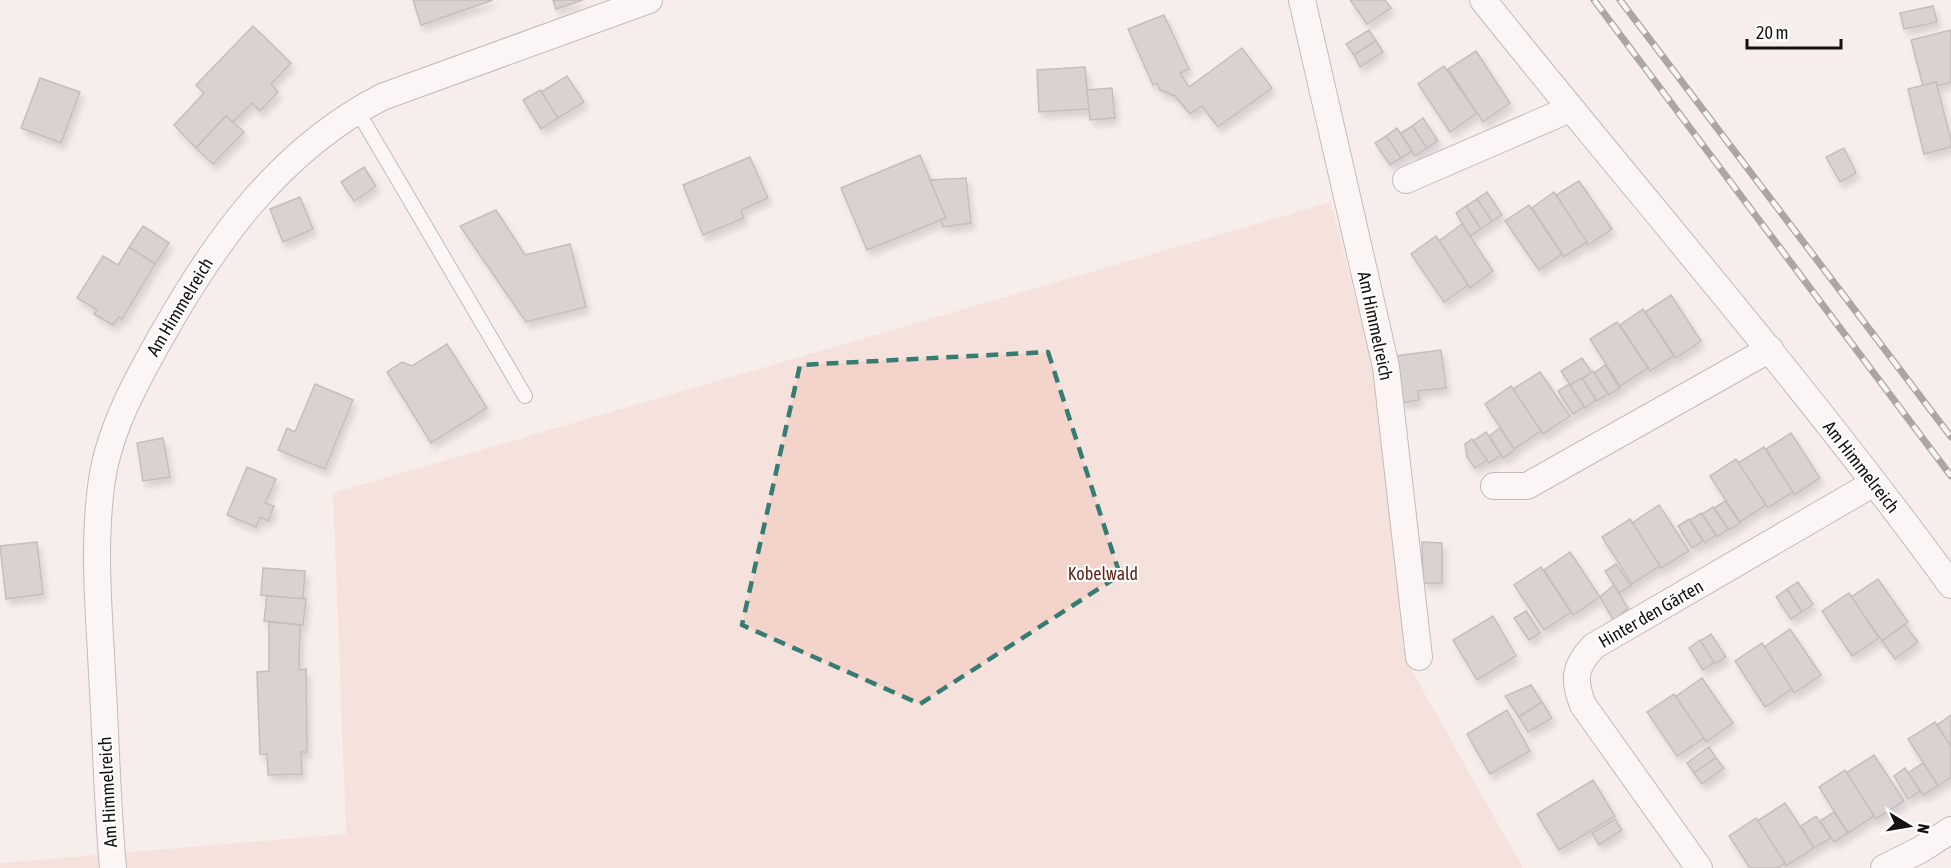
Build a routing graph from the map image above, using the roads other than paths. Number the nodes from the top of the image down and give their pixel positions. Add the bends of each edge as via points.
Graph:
1 (649, 0) edge
2 (1302, 0) edge
3 (1483, 0) edge
4 (1570, 109) junction
5 (357, 110) junction
6 (1406, 180) dead end
7 (1770, 350) junction
8 (525, 396) dead end
9 (1874, 483) junction
10 (1494, 486) dead end
11 (1951, 585) edge
12 (1419, 657) dead end
13 (1951, 831) edge
14 (113, 868) edge
15 (1699, 868) edge
16 (1884, 868) edge

1 - 5 street, Am Himmelreich via 382,97
2 - 12 street, Am Himmelreich via 1386,368
3 - 4 street, Am Himmelreich
4 - 6 street
4 - 7 street, Am Himmelreich
5 - 8 lane
5 - 14 street, Am Himmelreich via 301,151 239,217 211,254 155,347 112,439 101,485 97,581
7 - 9 street, Am Himmelreich
7 - 10 street via 1527,486
9 - 11 street, Am Himmelreich
9 - 15 street, Hinter den Gärten via 1594,646 1582,658 1577,690 1583,705
13 - 16 street

